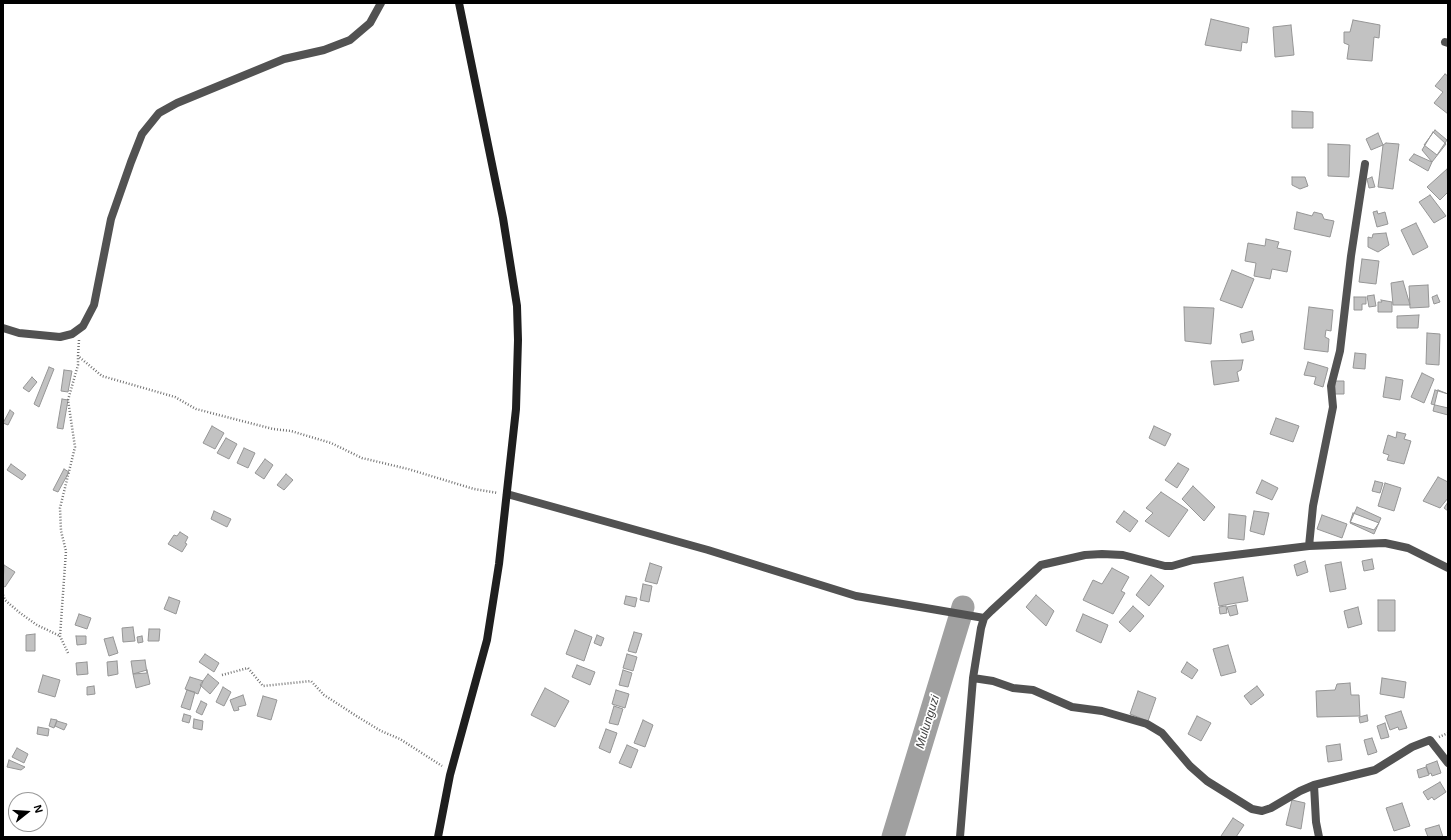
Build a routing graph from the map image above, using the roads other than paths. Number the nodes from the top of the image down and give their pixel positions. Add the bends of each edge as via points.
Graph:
1 (381, 3) edge
2 (458, 3) edge
3 (1365, 164) dead end
4 (3, 328) edge
5 (507, 494) junction
6 (1309, 546) junction
7 (1448, 568) edge
8 (984, 618) junction
9 (973, 678) junction
10 (1448, 763) edge
11 (1314, 785) junction
12 (438, 837) edge
13 (960, 837) edge
14 (1319, 837) edge

1 - 4 street via 370,22 350,40 324,50 284,59 177,103 154,119 142,134 111,219 94,305 88,318 79,330 60,338
2 - 5 street via 503,218 517,306 516,409
3 - 6 street via 1340,351 1331,386 1333,407 1313,506
5 - 8 street via 693,545 856,596
5 - 12 street via 487,640 451,772
6 - 7 street via 1385,543 1408,548
6 - 8 street via 1193,560 1172,566 1124,555 1102,554 1041,565
8 - 9 street
9 - 11 street via 1033,690 1072,708 1102,711 1147,724 1162,734 1179,755 1207,781 1252,809 1262,811 1271,808
9 - 13 street
10 - 11 street via 1430,740 1375,770
11 - 14 street

